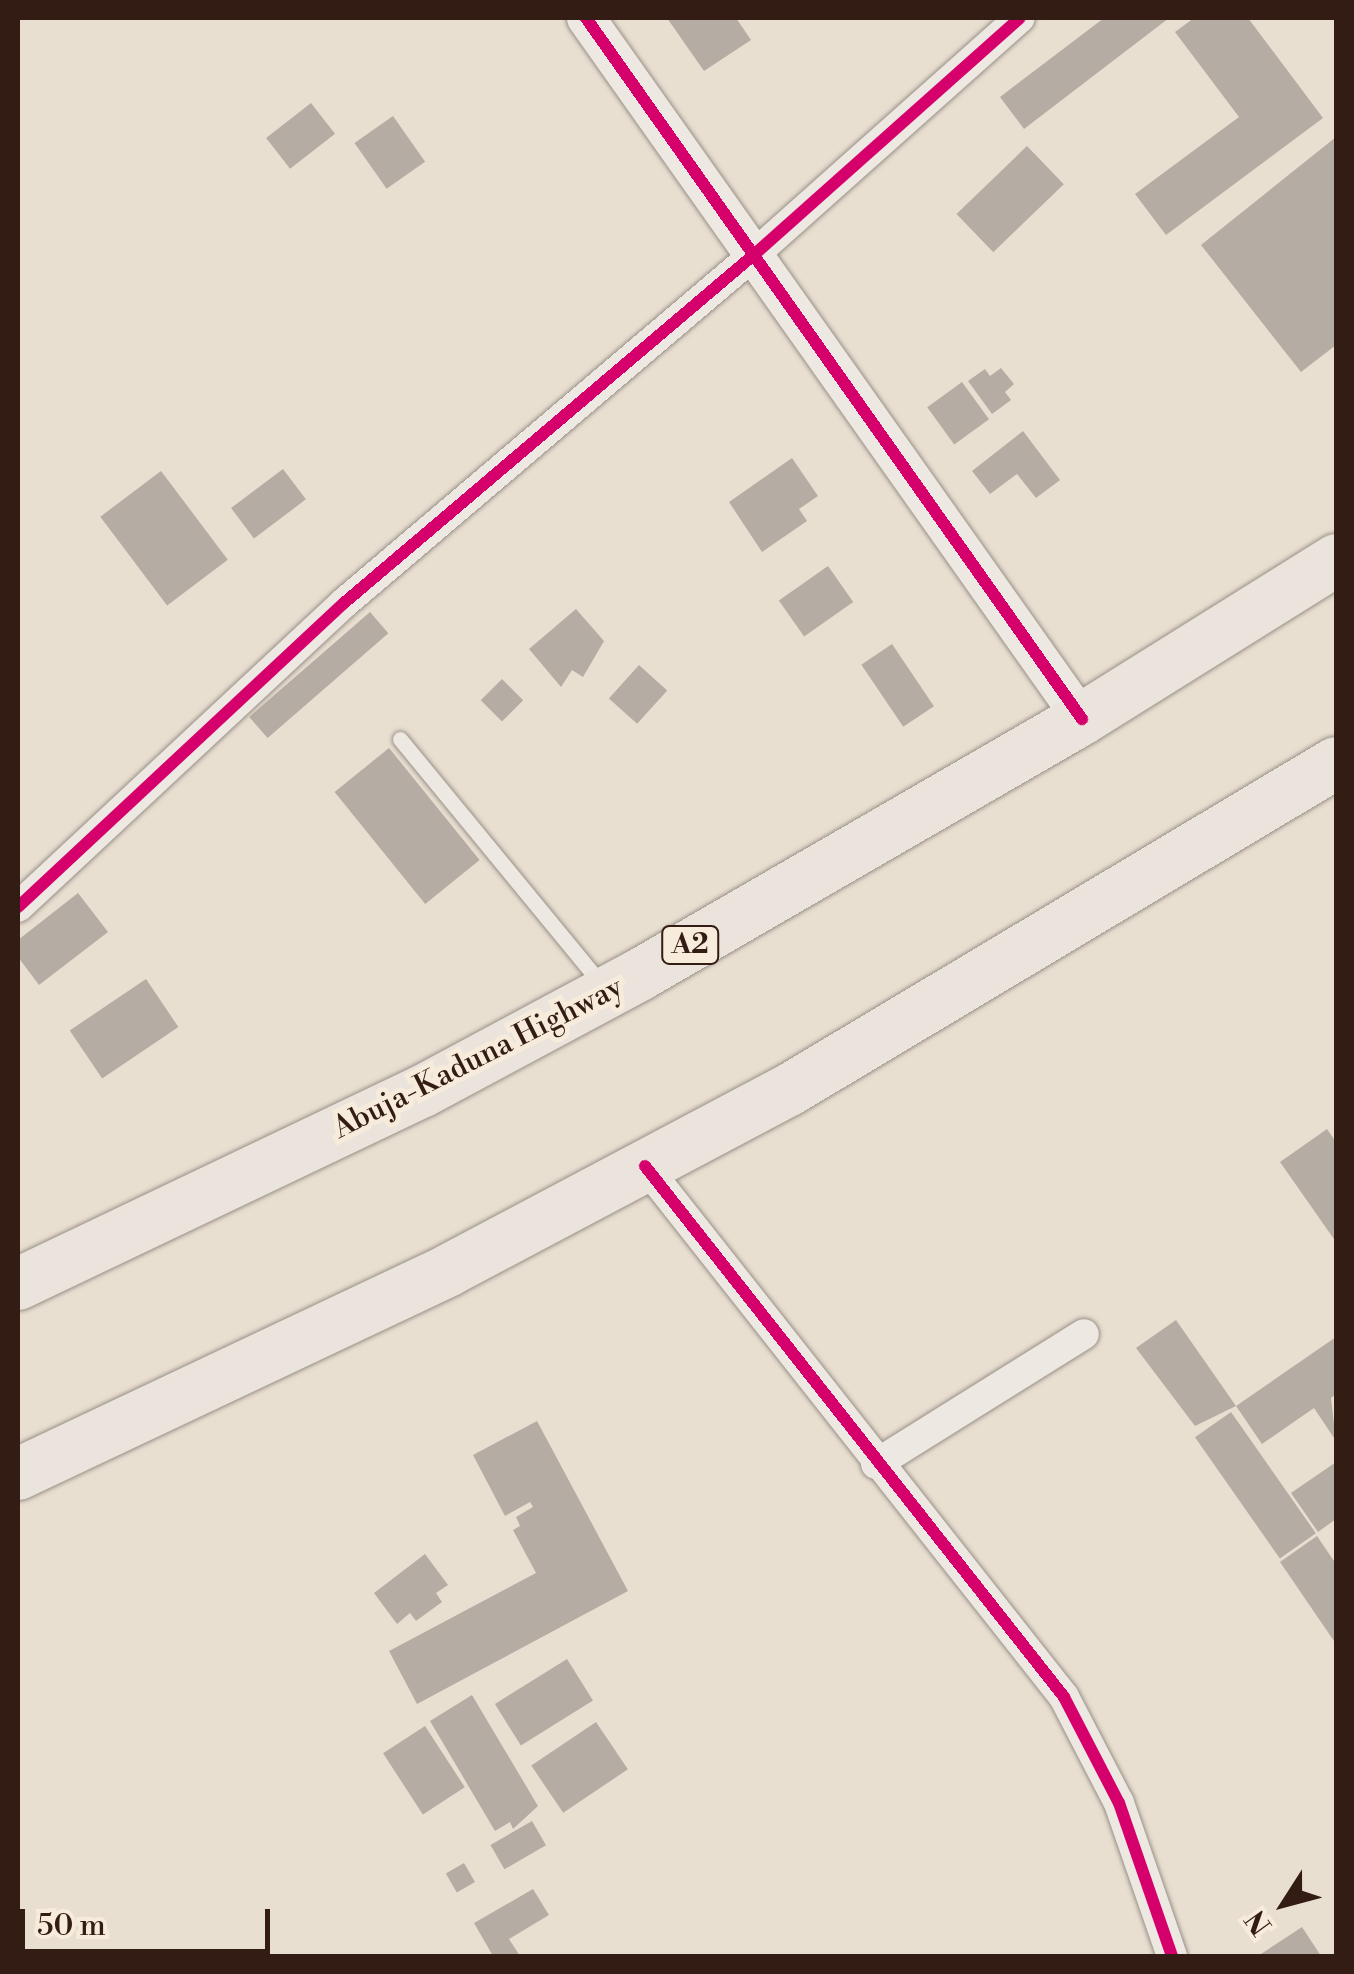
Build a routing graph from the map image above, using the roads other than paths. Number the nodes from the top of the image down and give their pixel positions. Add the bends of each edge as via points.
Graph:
1 (586, 18) edge
2 (1020, 18) edge
3 (756, 253) junction
4 (1336, 560) edge
5 (1082, 719) junction
6 (400, 739) dead end
7 (1336, 763) edge
8 (18, 907) edge
9 (607, 992) junction
10 (645, 1166) junction
11 (18, 1284) edge
12 (1084, 1334) dead end
13 (876, 1464) junction
14 (18, 1474) edge
15 (1172, 1956) edge

1 - 3 street
2 - 3 street
3 - 5 street
3 - 8 street via 344,602
4 - 5 highway, Abuja-Kaduna Highway / A2
5 - 9 highway, Abuja-Kaduna Highway / A2
6 - 9 lane
7 - 10 highway via 788,1090
9 - 11 highway, Abuja-Kaduna Highway / A2 via 423,1091
10 - 13 street
10 - 14 highway via 449,1270
12 - 13 street
13 - 15 street via 1064,1697 1119,1802

